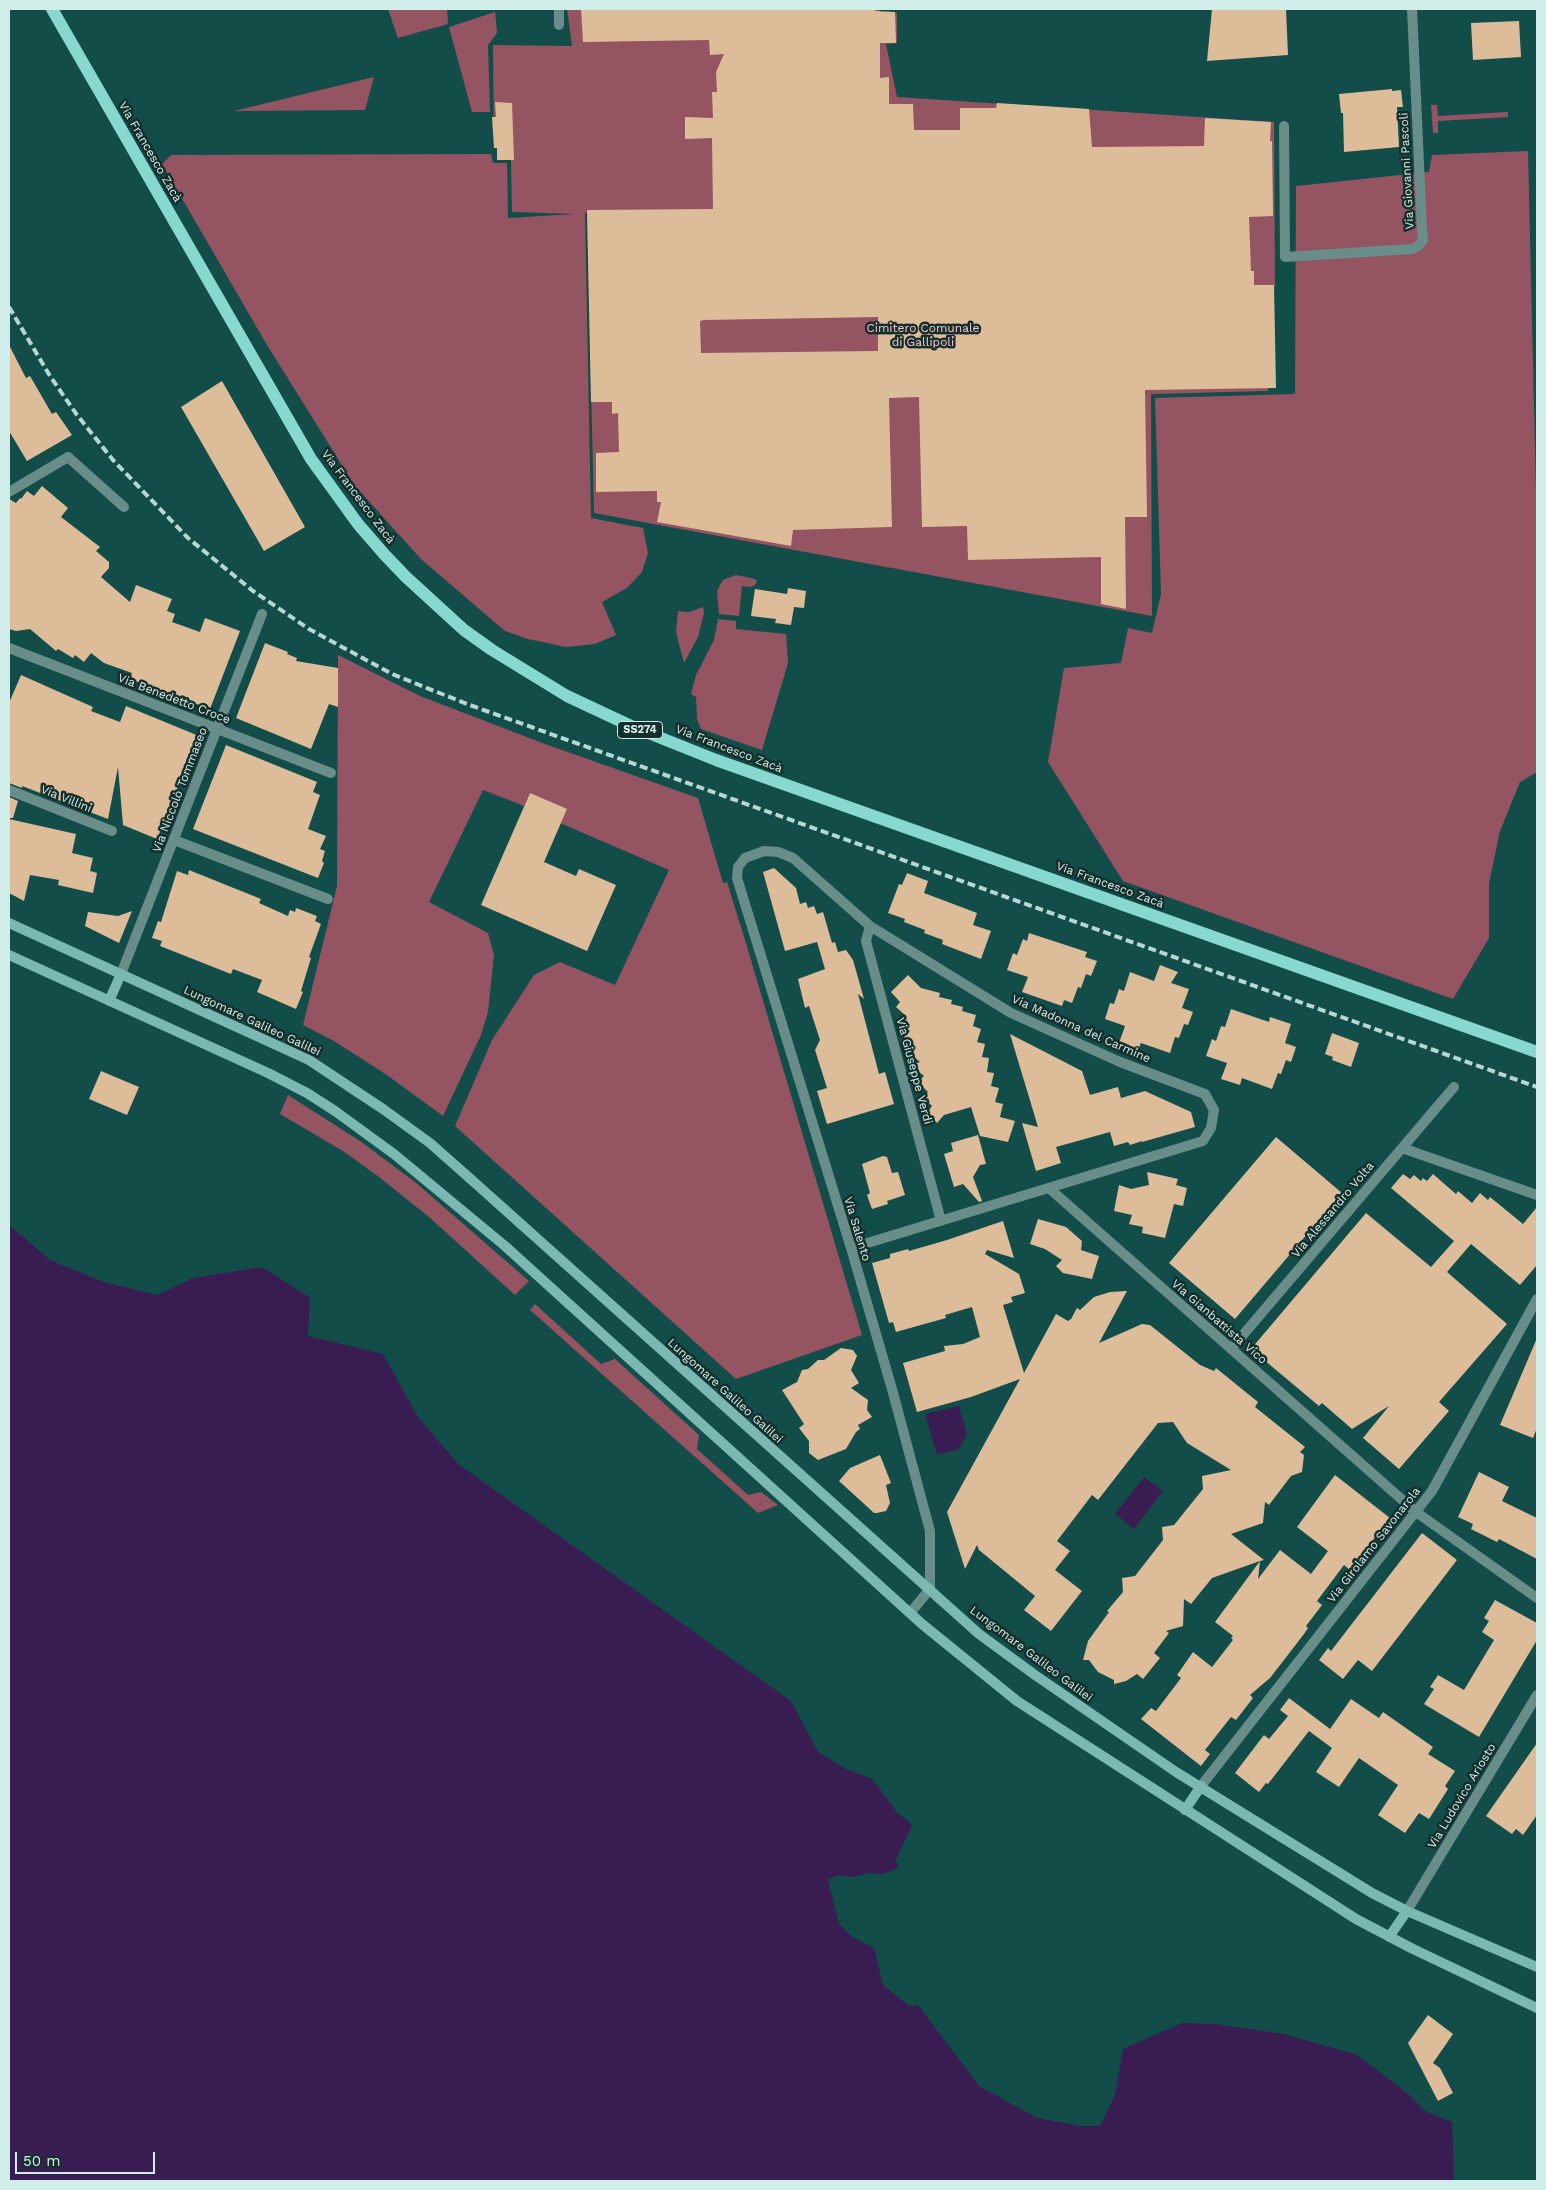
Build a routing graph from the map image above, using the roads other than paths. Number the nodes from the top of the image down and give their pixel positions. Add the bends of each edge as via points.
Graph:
1 (52, 9) edge
2 (559, 9) edge
3 (1412, 9) edge
4 (559, 24) dead end
5 (1284, 126) dead end
6 (9, 492) edge
7 (124, 507) dead end
8 (262, 614) dead end
9 (9, 648) edge
10 (217, 729) junction
11 (331, 773) dead end
12 (9, 790) edge
13 (112, 831) dead end
14 (174, 840) junction
15 (750, 855) joint
16 (328, 899) dead end
17 (9, 923) edge
18 (870, 926) junction
19 (9, 955) edge
20 (121, 974) junction
21 (109, 1001) junction
22 (1537, 1052) edge
23 (1454, 1087) dead end
24 (1402, 1148) junction
25 (1050, 1189) junction
26 (1537, 1195) edge
27 (941, 1221) junction
28 (851, 1248) junction
29 (1537, 1299) edge
30 (1231, 1350) junction
31 (1416, 1512) junction
32 (930, 1589) junction
33 (1537, 1598) edge
34 (911, 1612) junction
35 (1537, 1694) edge
36 (1201, 1786) junction
37 (1185, 1810) junction
38 (1407, 1911) junction
39 (1389, 1937) junction
40 (1537, 1967) edge
41 (1537, 2008) edge

1 - 22 main road, Via Francesco Zacà / SS274 via 311,460 384,554 457,624 492,650 567,696 716,760
2 - 4 street
3 - 5 street, Via Giovanni Pascoli via 1422,230 1418,246 1285,257
6 - 7 street via 68,457
8 - 10 street, Via Niccolò Tommaseo
9 - 10 street, Via Benedetto Croce
10 - 11 street, Via Benedetto Croce
10 - 14 street, Via Niccolò Tommaseo
12 - 13 street, Via Villini
14 - 16 street
14 - 20 street, Via Niccolò Tommaseo
15 - 18 street, Via Madonna del Carmine via 771,851 785,854
15 - 28 street, Via Salento via 738,867 738,878
17 - 20 main road, Lungomare Galileo Galilei
18 - 25 street, Via Madonna del Carmine via 1011,1013 1120,1062 1205,1094 1214,1110 1212,1128 1203,1141
18 - 27 street, Via Giuseppe Verdi via 866,941
19 - 21 main road
20 - 21 main road
20 - 32 main road, Lungomare Galileo Galilei via 310,1060 430,1143
21 - 34 main road via 288,1083 394,1154 505,1246
23 - 24 street, Via Alessandro Volta
24 - 26 street
24 - 30 street, Via Alessandro Volta
25 - 27 street
25 - 30 street, Via Gianbattista Vico
27 - 28 street
28 - 32 street, Via Salento via 930,1530
29 - 31 street, Via Girolamo Savonarola via 1432,1491
30 - 31 street, Via Gianbattista Vico
31 - 33 street, Via Gianbattista Vico
31 - 36 street, Via Girolamo Savonarola
32 - 34 street
32 - 36 main road, Lungomare Galileo Galilei via 979,1634 1035,1675
34 - 37 main road via 1017,1701
35 - 38 street, Via Ludovico Ariosto
36 - 37 main road
36 - 38 main road, Lungomare Galileo Galilei via 1372,1893
37 - 39 main road
38 - 39 main road
38 - 40 main road, Lungomare Galileo Galilei
39 - 41 main road

